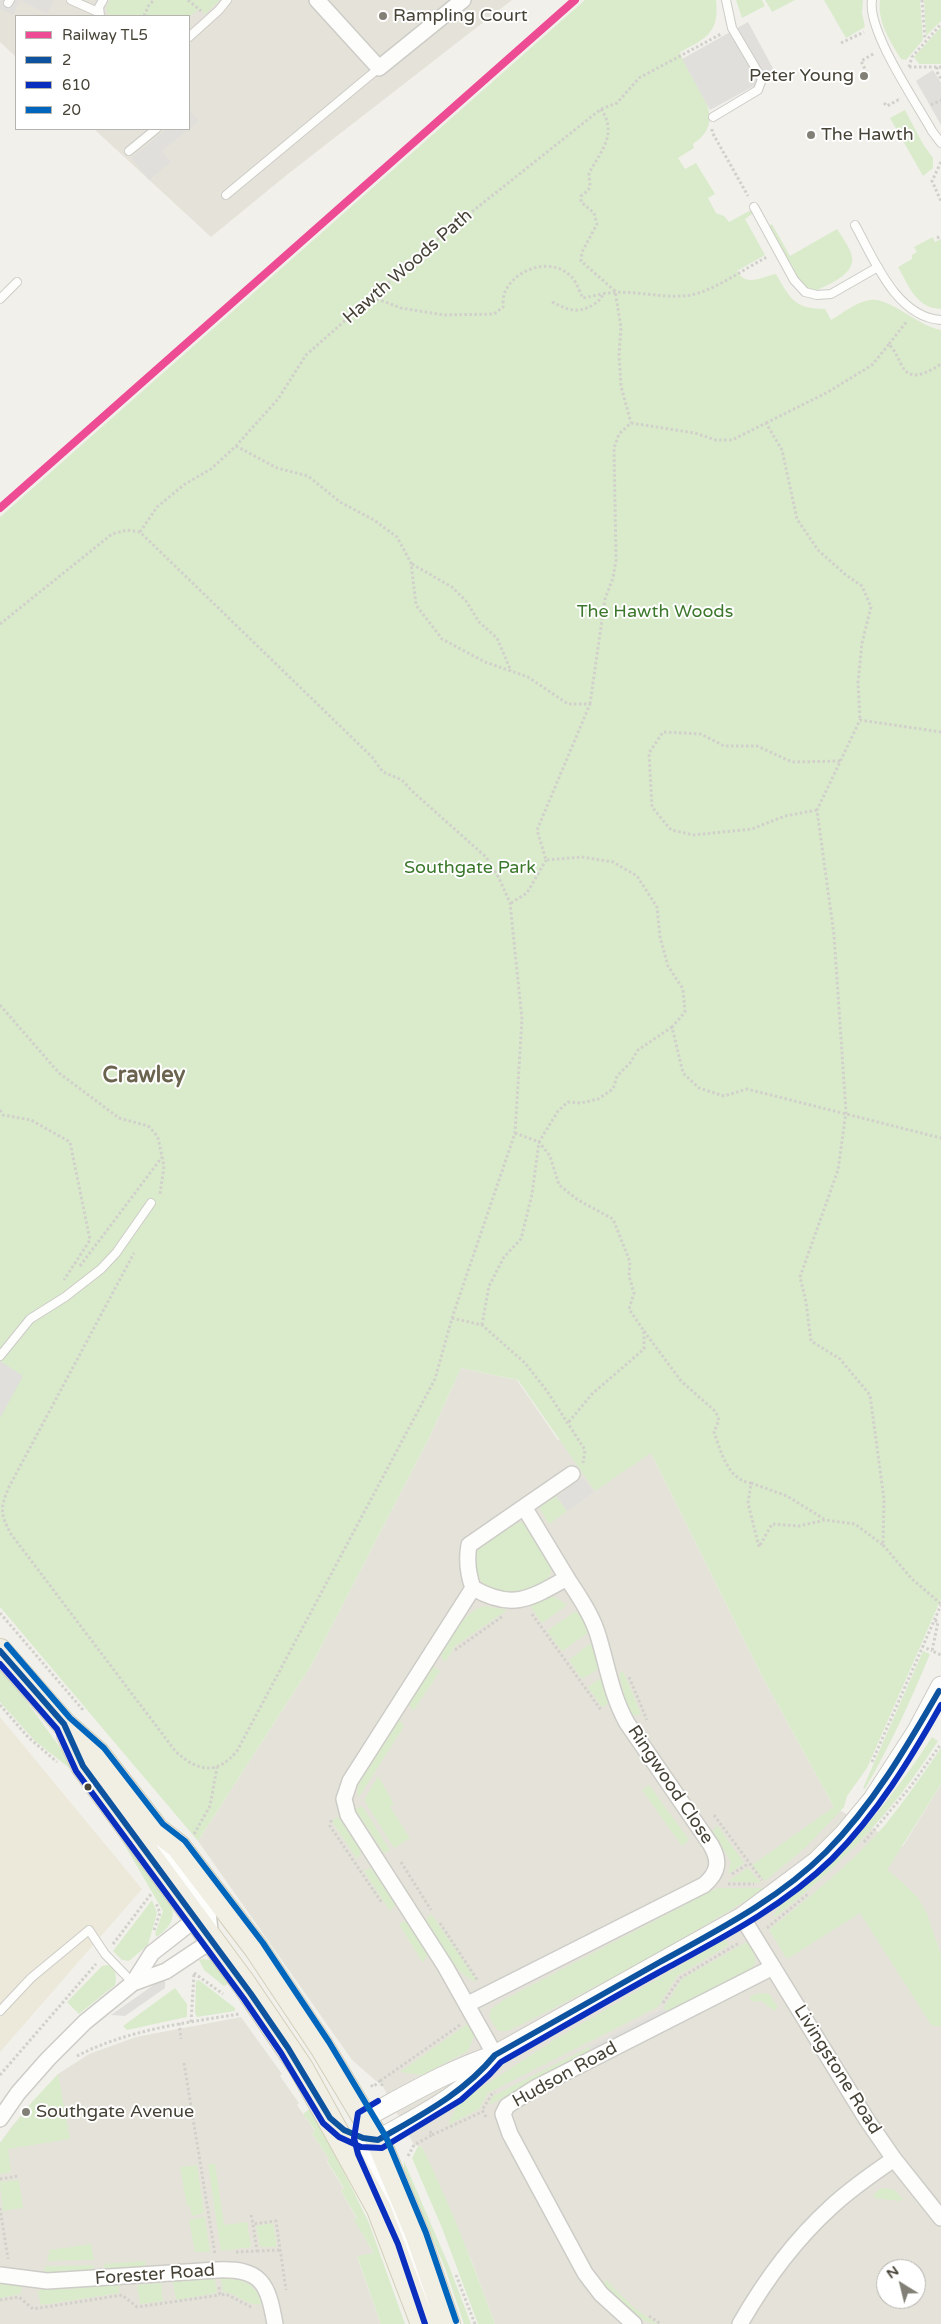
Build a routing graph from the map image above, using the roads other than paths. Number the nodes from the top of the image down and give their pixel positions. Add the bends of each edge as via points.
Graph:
1 (71, 0) edge
2 (102, 0) edge
3 (227, 0) edge
4 (317, 0) edge
5 (462, 0) edge
6 (726, 0) edge
7 (872, 0) edge
8 (99, 14) edge
9 (190, 35) edge
10 (379, 68) junction
11 (713, 117) road end
12 (155, 130) edge
13 (941, 143) edge
14 (129, 151) dead end
15 (226, 196) dead end
16 (754, 207) road end
17 (855, 225) dead end
18 (878, 267) junction
19 (18, 282) dead end
20 (0, 300) edge
21 (941, 320) edge
22 (151, 1203) dead end
23 (0, 1356) edge
24 (572, 1474) road end
25 (524, 1507) junction
26 (567, 1578) junction
27 (473, 1588) junction
28 (0, 1651) edge
29 (940, 1689) edge
30 (64, 1724) junction
31 (208, 1911) junction
32 (742, 1917) junction
33 (211, 1941) junction
34 (773, 1967) junction
35 (134, 1983) junction
36 (0, 2010) edge
37 (471, 2010) junction
38 (495, 2055) junction
39 (330, 2118) junction
40 (0, 2119) edge
41 (369, 2132) junction
42 (894, 2158) junction
43 (941, 2218) edge
44 (0, 2275) edge
45 (640, 2319) edge
46 (275, 2324) edge
47 (424, 2324) edge
48 (434, 2324) edge
49 (448, 2324) edge
50 (740, 2324) edge

1 - 8 lane
2 - 8 lane
3 - 9 lane
4 - 10 street
5 - 10 street
6 - 11 lane via 732,28 762,79 758,90
7 - 13 lane via 877,32
10 - 15 lane
12 - 14 lane
16 - 18 lane via 800,288 811,294 837,291
17 - 18 lane
18 - 21 lane via 898,296 914,311 931,320
19 - 20 lane
22 - 23 lane via 102,1269 30,1319
24 - 25 street
25 - 26 street, Ringwood Close
25 - 27 street via 469,1545 468,1575
26 - 27 street via 534,1596 507,1602 488,1597
26 - 37 street, Ringwood Close via 596,1630 618,1707 711,1845 717,1856 717,1868 704,1885 488,1994
27 - 37 street via 350,1781 344,1799 348,1815
28 - 30 main road
29 - 32 street via 873,1799 844,1834 817,1861
30 - 31 main road via 84,1766
30 - 31 main road via 98,1754 157,1830 178,1846
31 - 33 main road
31 - 35 street via 152,1953
31 - 41 main road via 256,1948
32 - 34 street, Livingstone Road
32 - 38 street
33 - 35 street via 166,1971
33 - 39 main road via 288,2048
34 - 42 street, Livingstone Road
34 - 45 street, Hudson Road via 536,2088 512,2102 503,2114 585,2273 601,2294
35 - 36 lane via 105,1954 89,1930 31,1978
35 - 40 street via 85,2022 48,2059
37 - 38 street
38 - 41 street via 436,2078
38 - 41 street via 461,2091 420,2115
39 - 41 street via 344,2130
39 - 47 main road via 379,2209
41 - 48 street via 375,2173 406,2241
41 - 49 main road via 418,2236
42 - 43 street, Livingstone Road
42 - 50 street via 830,2208 805,2234 767,2282
44 - 46 street, Forester Road via 47,2281 243,2270 259,2278 267,2290

